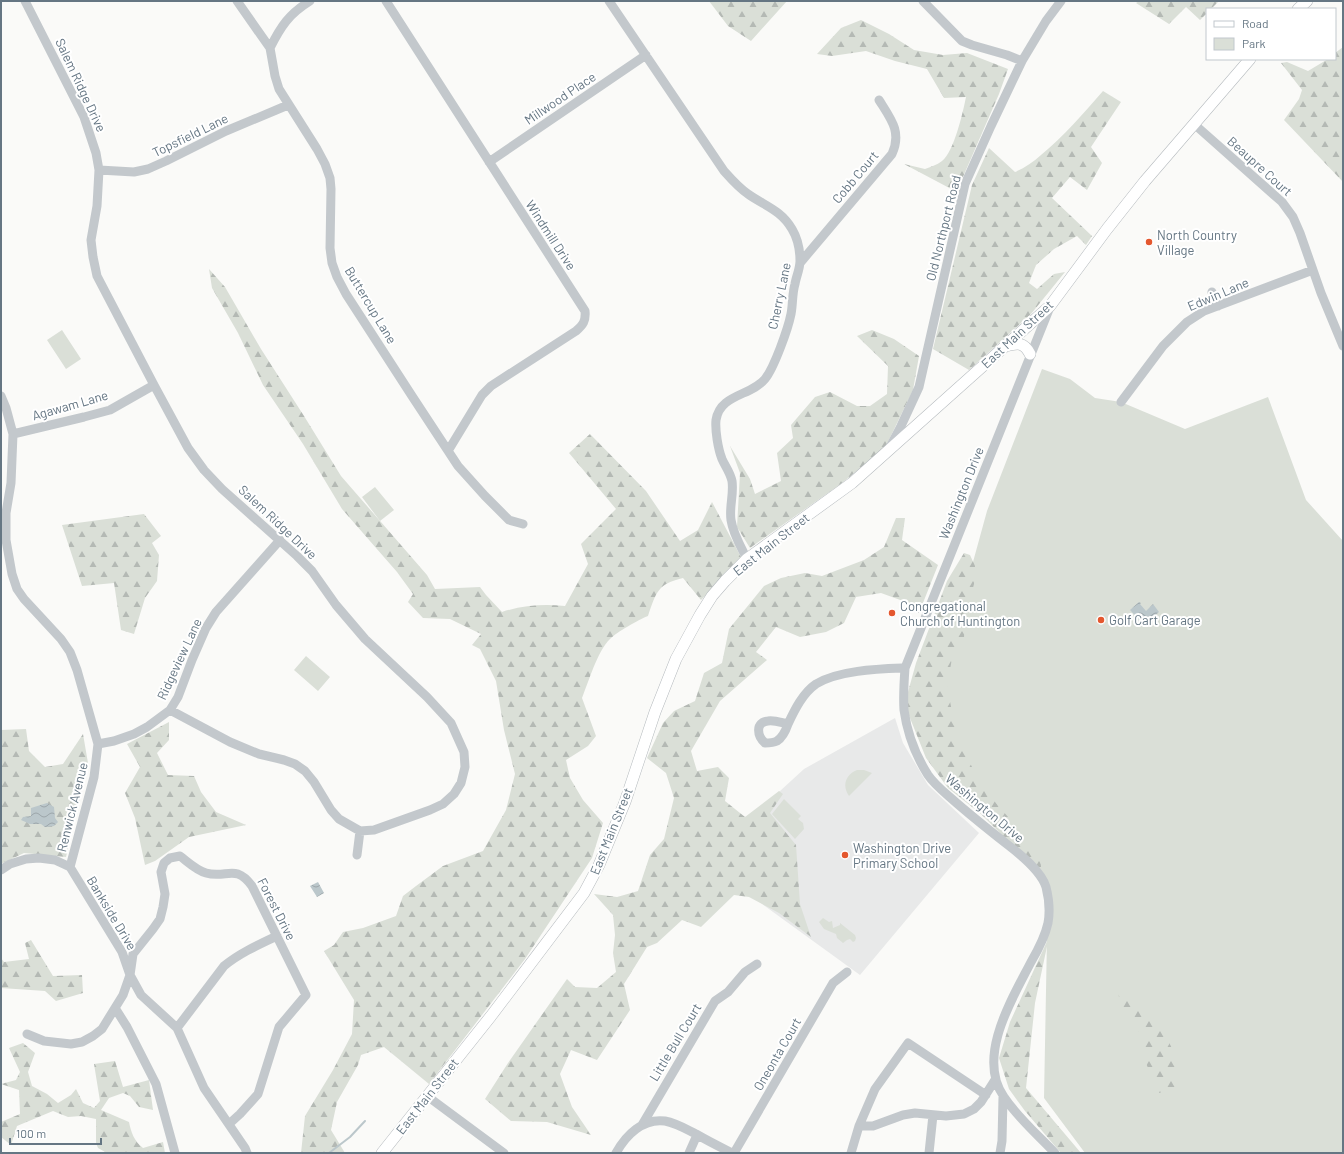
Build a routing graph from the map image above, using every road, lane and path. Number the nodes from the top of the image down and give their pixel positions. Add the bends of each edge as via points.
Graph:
1 (25, 1) edge
2 (237, 1) edge
3 (310, 1) edge
4 (386, 1) edge
5 (609, 1) edge
6 (923, 1) edge
7 (1061, 1) edge
8 (1307, 1) edge
9 (1299, 8) edge
10 (270, 48) junction
11 (646, 55) junction
12 (1249, 60) edge
13 (1022, 61) junction
14 (879, 100) dead end
15 (288, 105) junction
16 (1194, 124) junction
17 (489, 162) junction
18 (99, 170) junction
19 (800, 263) junction
20 (1313, 270) junction
21 (1212, 292) dead end
22 (1050, 306) junction
23 (1218, 306) junction
24 (1006, 346) junction
25 (1343, 346) edge
26 (1030, 354) junction
27 (154, 385) junction
28 (1, 396) edge
29 (1121, 402) dead end
30 (13, 434) junction
31 (448, 451) junction
32 (888, 451) junction
33 (523, 524) dead end
34 (280, 540) junction
35 (747, 559) junction
36 (906, 668) junction
37 (170, 710) junction
38 (788, 724) dead end
39 (98, 744) junction
40 (360, 831) junction
41 (357, 855) dead end
42 (70, 867) junction
43 (1, 870) edge
44 (277, 936) junction
45 (757, 964) dead end
46 (847, 972) dead end
47 (130, 974) junction
48 (115, 1008) junction
49 (177, 1028) junction
50 (27, 1034) dead end
51 (995, 1080) junction
52 (986, 1095) junction
53 (427, 1096) junction
54 (1003, 1097) junction
55 (933, 1115) junction
56 (229, 1124) junction
57 (642, 1125) junction
58 (859, 1126) junction
59 (698, 1135) junction
60 (175, 1153) edge
61 (247, 1153) edge
62 (382, 1153) edge
63 (504, 1153) edge
64 (616, 1153) edge
65 (689, 1153) edge
66 (733, 1153) edge
67 (851, 1153) edge
68 (929, 1153) edge
69 (1000, 1153) edge
70 (1055, 1153) edge

1 - 18 street, Salem Ridge Drive via 84,117
2 - 10 street, Buttercup Lane
3 - 10 street via 279,29
4 - 17 street, Windmill Drive
5 - 11 street, Cherry Lane
6 - 13 street via 962,41
7 - 13 street, Old Northport Road
8 - 9 main road
10 - 15 street, Buttercup Lane via 279,89
11 - 17 street, Millwood Place
11 - 19 street, Cherry Lane via 724,171 736,185 774,209 792,228 798,240
12 - 16 main road, East Main Street
13 - 32 street, Old Northport Road via 965,184 919,387
14 - 19 street, Cobb Court via 894,126 896,145 892,154
15 - 18 street, Topsfield Lane via 226,131 148,169 134,172
15 - 31 street, Buttercup Lane via 317,149 330,178 330,248 337,277
16 - 20 street, Beaupre Court via 1282,202 1300,232
16 - 22 main road, East Main Street via 1114,220
17 - 31 street, Windmill Drive via 586,311 586,318 576,331 491,386 482,395
18 - 27 street, Salem Ridge Drive via 91,240 92,257 97,276
19 - 35 street, Cherry Lane via 794,285 791,313 772,368 757,386 728,400 716,420 722,459 732,480 731,519
20 - 23 street, Edwin Lane
20 - 25 street, Beaupre Court
21 - 23 street
22 - 24 main road, East Main Street
22 - 26 street, Washington Drive
23 - 29 street, Edwin Lane via 1186,322 1163,346
24 - 26 main road via 1022,345
24 - 32 main road, East Main Street
26 - 36 street, Washington Drive
27 - 30 street, Agawam Lane via 110,410
27 - 34 street, Salem Ridge Drive via 188,448 204,470
28 - 30 street, Renwick Avenue
30 - 39 street, Renwick Avenue via 6,520 6,540 12,574 24,599 70,652
31 - 33 street, Buttercup Lane via 458,466 509,520
32 - 35 main road, East Main Street via 852,482
34 - 37 street, Ridgeview Lane via 216,612 206,628 178,697
34 - 40 street, Salem Ridge Drive via 312,571 365,639 451,723 464,752 465,767 461,783 443,804 374,830
35 - 53 main road, East Main Street via 712,596 679,652 661,694 617,822 584,893
36 - 38 street via 869,670 829,678 806,693
36 - 51 street, Washington Drive via 906,716 910,734 929,776 957,804 1022,856 1045,885 1049,910 1048,923 1043,940 999,1030 993,1052
37 - 39 street, Ridgeview Lane via 134,734
37 - 40 street via 235,745 295,764 314,782 339,819
39 - 42 street, Renwick Avenue via 94,777
40 - 41 street
42 - 43 street via 55,860 39,858 26,859
42 - 47 street, Bankside Drive via 122,952
44 - 47 street, Forest Drive via 246,878 238,873 207,873 180,856 170,858 164,863 161,872 165,894 162,913 154,930 133,954
44 - 49 street via 234,958 224,966
44 - 56 street, Forest Drive via 306,995 279,1027 258,1094
45 - 57 street, Little Bull Court via 745,972 728,992 715,1002
46 - 66 street, Oneonta Court via 833,983
47 - 48 street, Forest Drive via 123,995
47 - 49 street, Bankside Drive via 141,995
48 - 50 street, Forest Drive via 102,1029 82,1042 57,1044
48 - 60 street via 156,1084
49 - 56 street, Bankside Drive via 204,1088
51 - 52 street
51 - 54 street, Washington Drive
52 - 55 street via 974,1109 964,1114
52 - 58 street via 908,1043 875,1089
53 - 62 main road, East Main Street
53 - 63 street
54 - 69 street
54 - 70 street, Washington Drive
55 - 58 street via 915,1113 872,1126
55 - 68 street
56 - 61 street, Bankside Drive
57 - 59 street via 654,1120 666,1121
57 - 64 street via 630,1134
58 - 67 street
59 - 65 street
59 - 66 street

